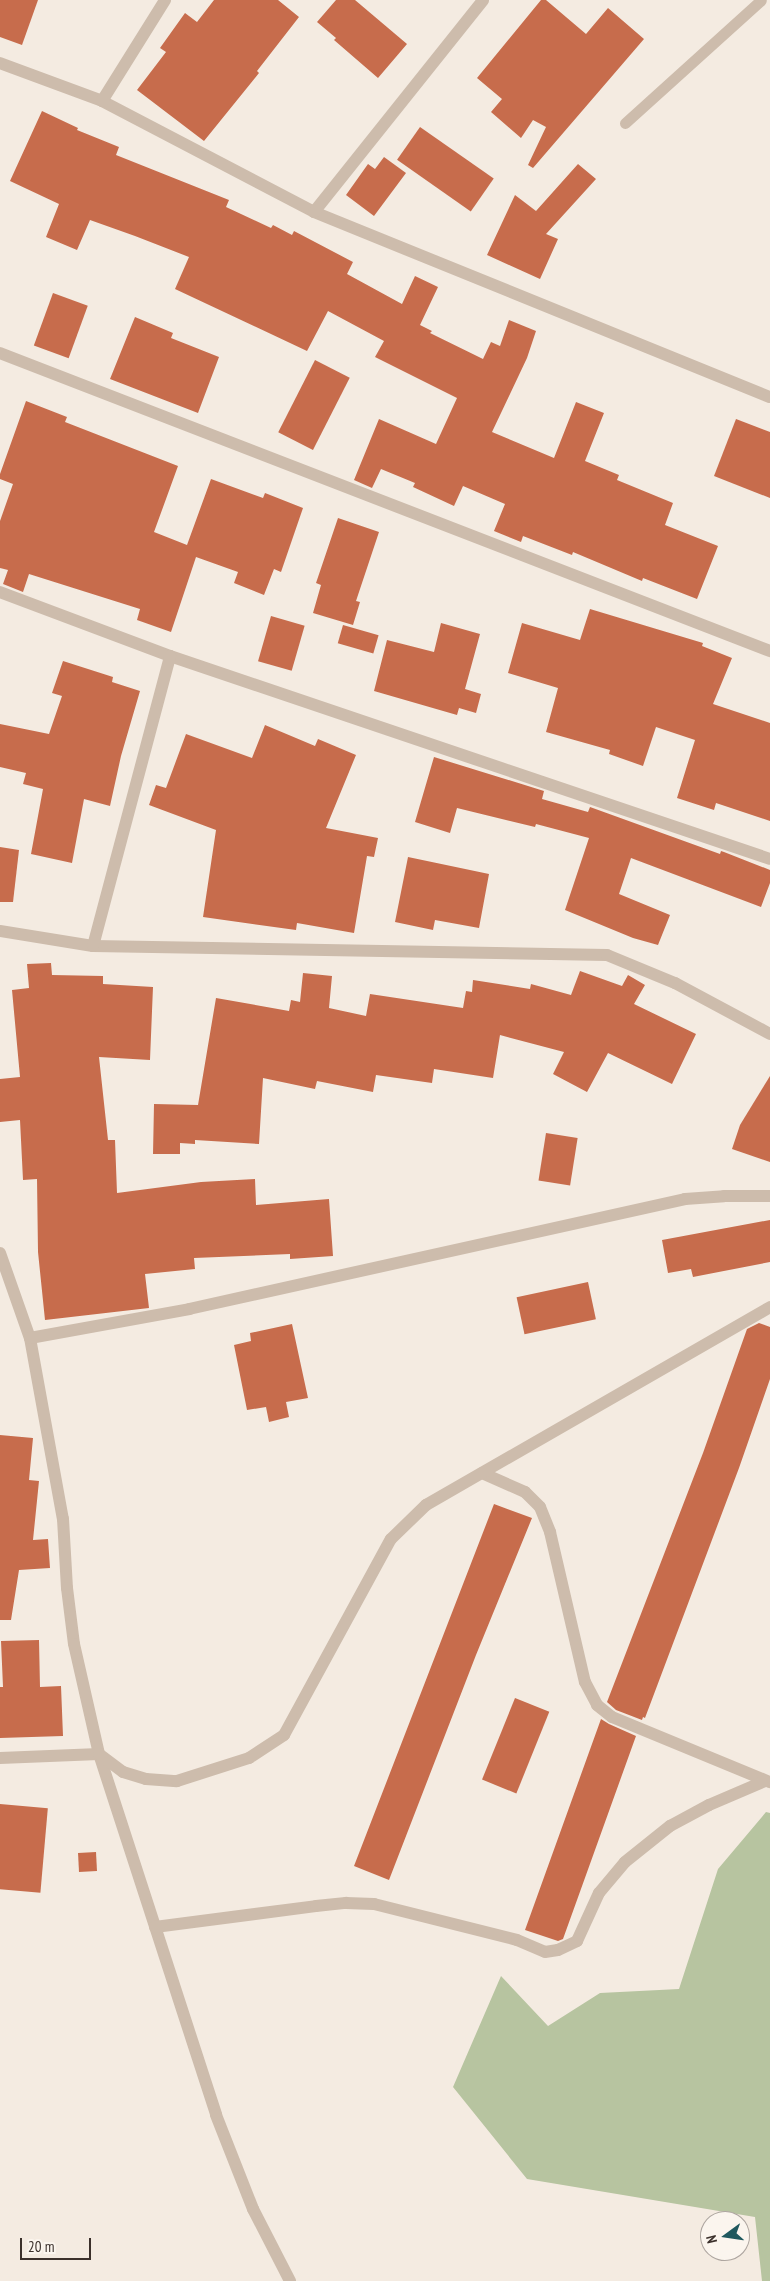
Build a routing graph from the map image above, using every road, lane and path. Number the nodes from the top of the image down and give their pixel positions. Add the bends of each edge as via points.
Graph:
1 (165, 0) edge
2 (483, 0) edge
3 (761, 0) edge
4 (0, 63) edge
5 (102, 101) junction
6 (625, 123) dead end
7 (314, 212) junction
8 (0, 353) edge
9 (770, 397) edge
10 (0, 592) edge
11 (770, 651) edge
12 (170, 656) junction
13 (770, 859) edge
14 (0, 931) edge
15 (93, 946) junction
16 (770, 1034) edge
17 (770, 1196) edge
18 (0, 1252) edge
19 (770, 1307) edge
20 (30, 1338) junction
21 (482, 1473) junction
22 (99, 1754) junction
23 (0, 1758) edge
24 (768, 1782) edge
25 (156, 1927) junction
26 (290, 2281) edge

1 - 5 street
2 - 7 street
3 - 6 lane
4 - 5 street
5 - 7 street
7 - 9 street
8 - 11 street
10 - 12 street
12 - 13 street
12 - 15 street
14 - 15 street
15 - 16 street via 607,954 676,983
17 - 20 street via 695,1198 646,1206 189,1310
18 - 20 street
19 - 21 street
20 - 22 street via 63,1519 74,1644
21 - 22 street via 426,1504 391,1539 284,1735 249,1758 177,1782 146,1779 123,1772
21 - 24 street via 526,1492 540,1507 550,1532 585,1682 597,1705 612,1717
22 - 23 street
22 - 25 street
24 - 25 street via 709,1805 670,1826 625,1862 600,1893 577,1941 558,1950 545,1952 516,1940 374,1904 331,1904
25 - 26 street via 220,2124 253,2209

